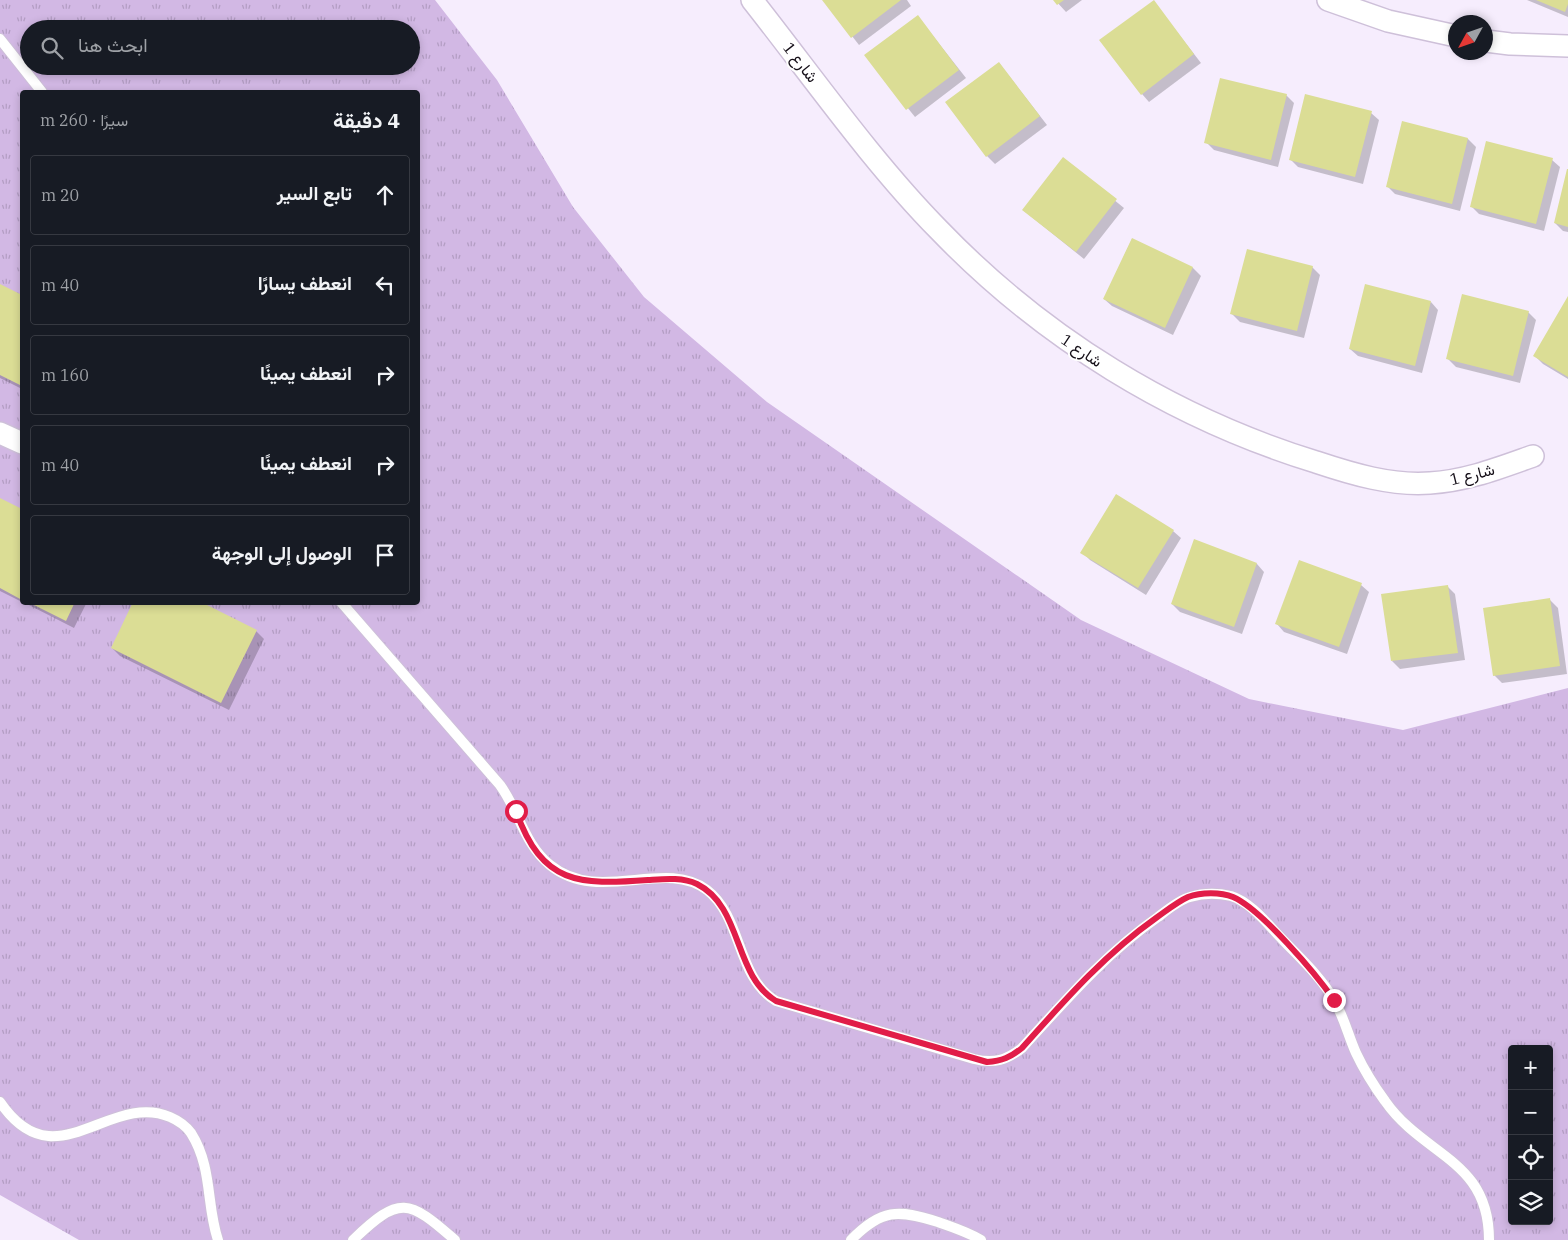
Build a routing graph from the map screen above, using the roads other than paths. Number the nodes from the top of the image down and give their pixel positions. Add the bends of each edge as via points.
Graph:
1 (752, 0) edge
2 (1328, 0) edge
3 (1448, 34) edge
4 (0, 38) edge
5 (1493, 42) edge
6 (1568, 46) edge
7 (20, 64) edge
8 (29, 75) edge
9 (40, 90) edge
10 (0, 433) edge
11 (20, 442) edge
12 (1533, 456) dead end
13 (344, 605) edge
14 (0, 1102) edge
15 (218, 1240) edge
16 (353, 1240) edge
17 (455, 1240) edge
18 (850, 1240) edge
19 (981, 1240) edge
20 (1489, 1240) edge

1 - 12 street, شارع 1 via 938,230 1042,322 1123,378 1192,416 1266,447 1384,480 1428,484 1472,477
2 - 3 street via 1388,21
4 - 7 lane
5 - 6 street
8 - 9 lane
10 - 11 street
13 - 20 lane via 500,785 513,804 529,840 551,865 580,881 682,880 707,890 717,900 730,924 756,985 776,1001 974,1059 1000,1061 1022,1048 1113,951 1154,919 1188,897 1210,893 1233,896 1270,927 1318,977 1334,1000 1369,1079 1387,1105 1434,1149 1464,1171 1475,1185 1489,1222
14 - 15 lane via 23,1128 58,1136 142,1112 160,1113 176,1119 190,1131 198,1147 211,1190
16 - 17 lane via 381,1214 397,1208 411,1208 425,1214
18 - 19 lane via 865,1225 893,1212 922,1217

